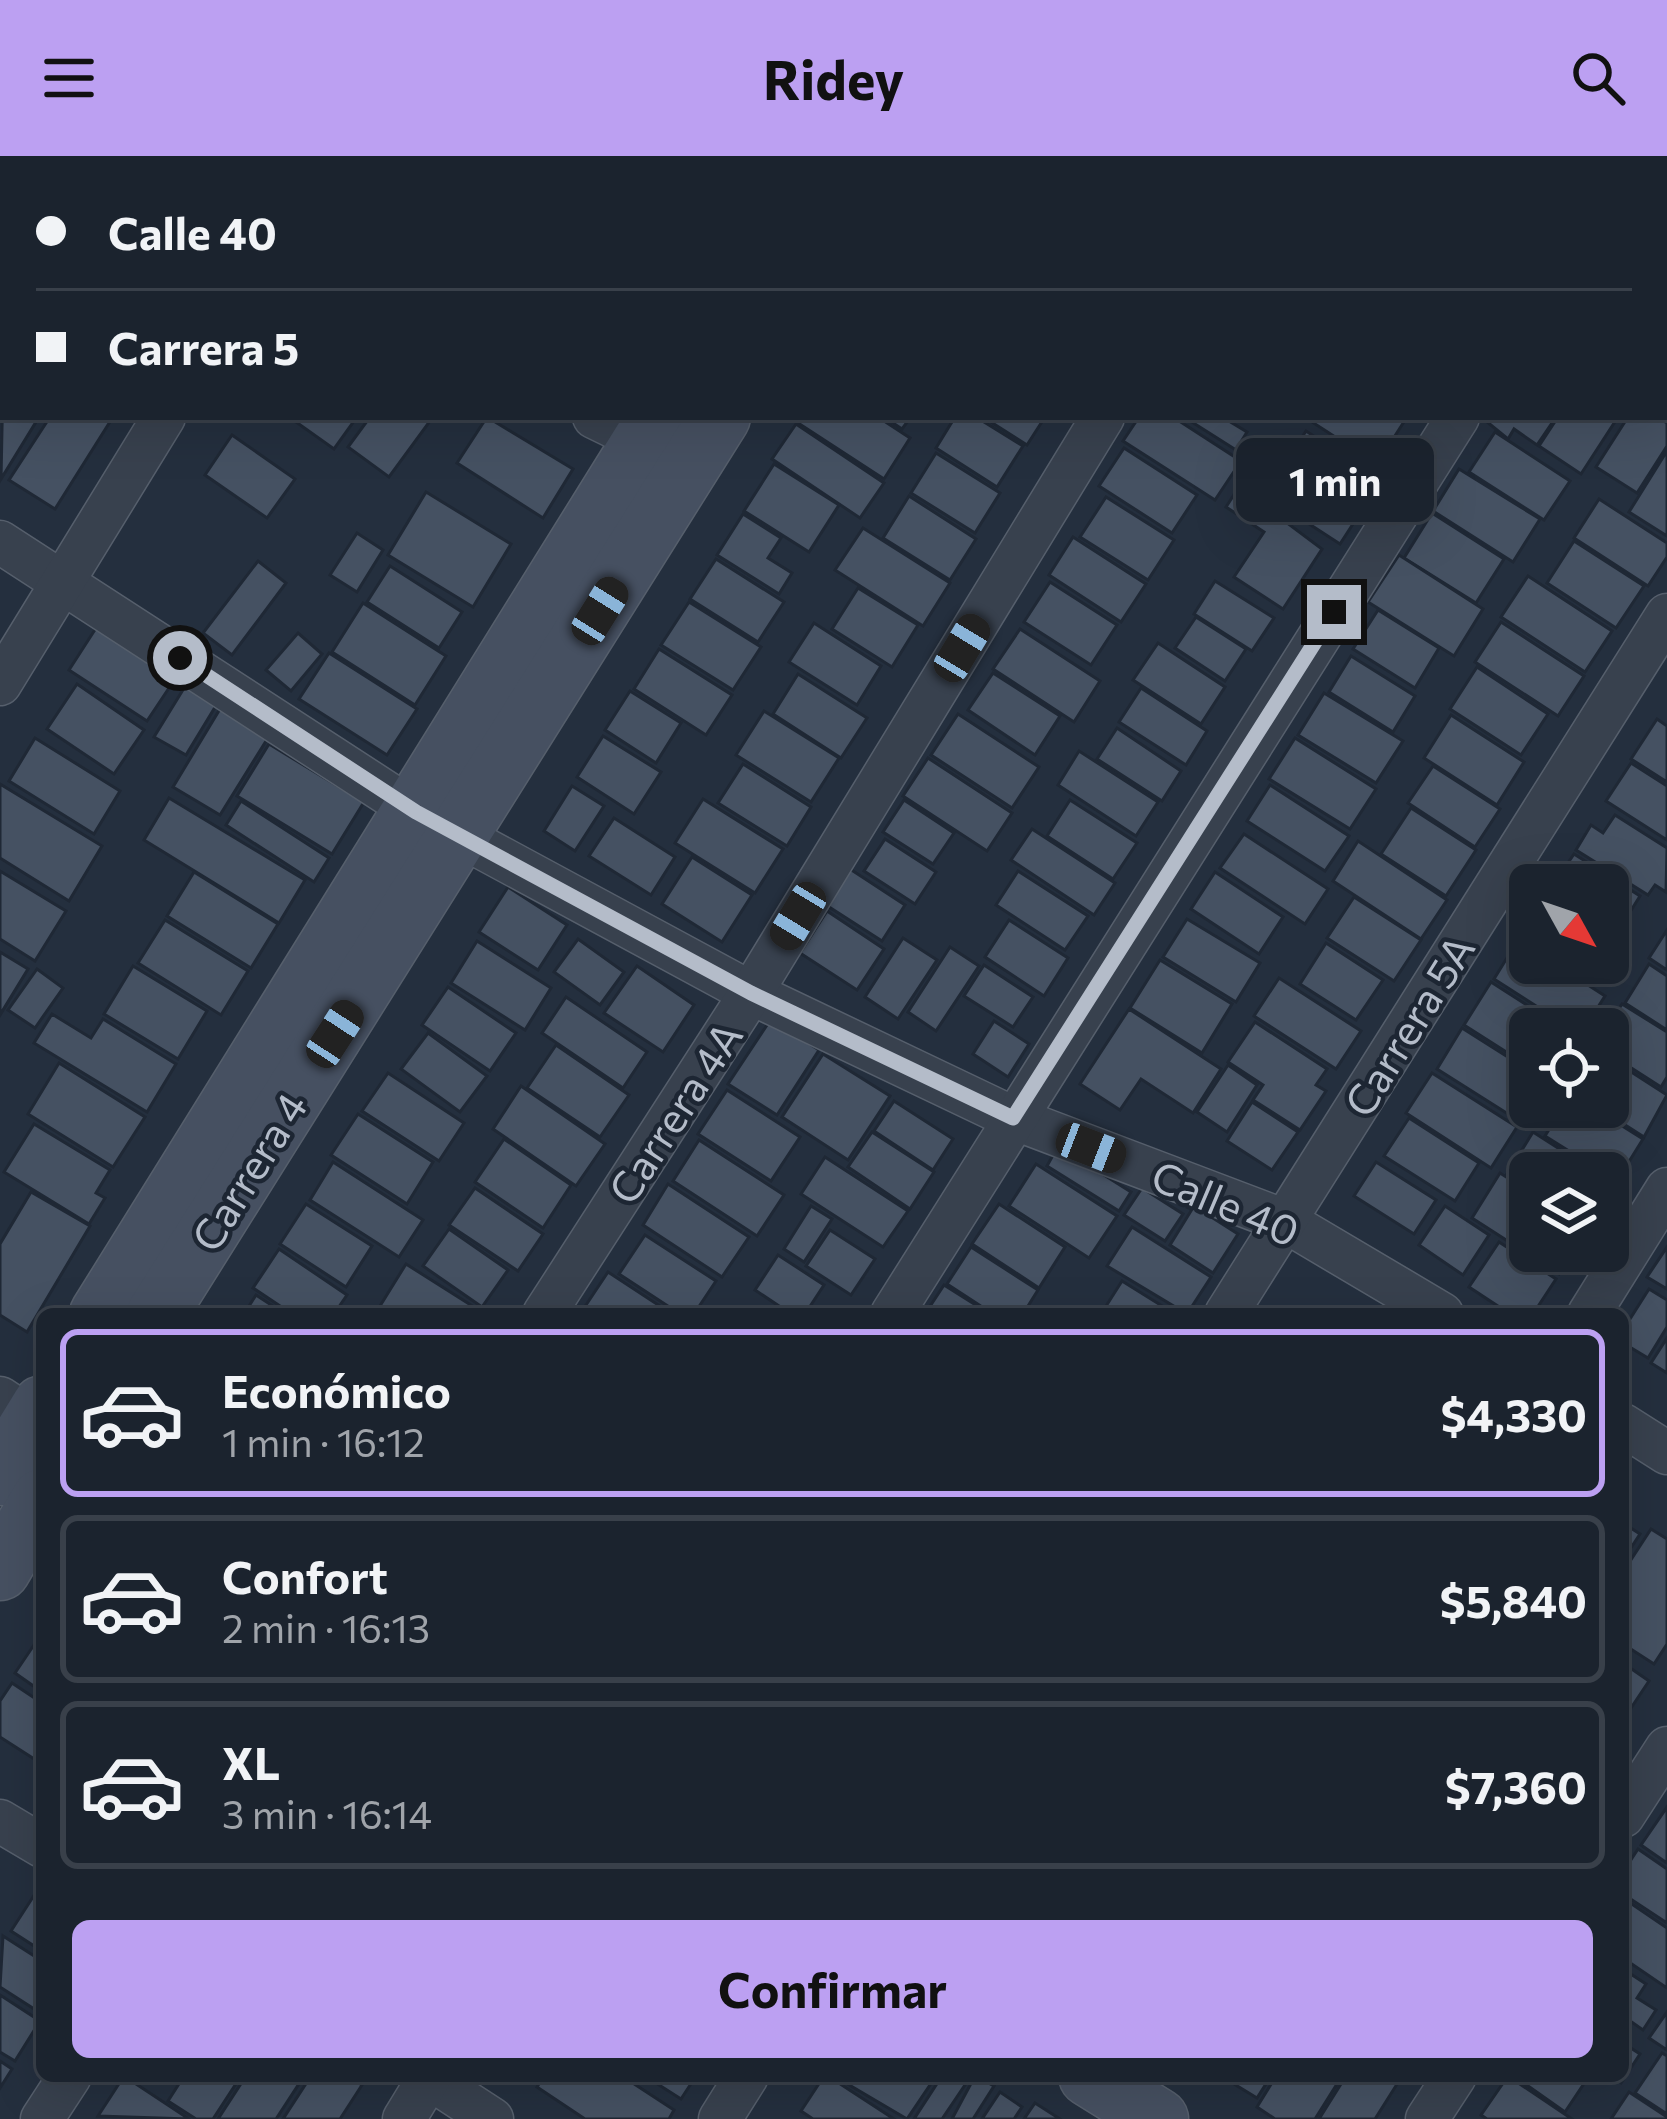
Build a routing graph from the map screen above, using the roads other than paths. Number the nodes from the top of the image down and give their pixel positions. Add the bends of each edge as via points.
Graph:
1 (162, 420) edge
2 (1100, 420) edge
3 (1456, 420) edge
4 (661, 431) edge
5 (0, 542) edge
6 (62, 582) junction
7 (1667, 615) edge
8 (0, 684) edge
9 (440, 823) junction
10 (751, 993) junction
11 (1013, 1118) junction
12 (1667, 1189) edge
13 (1285, 1221) junction
14 (104, 1308) edge
15 (160, 1308) edge
16 (548, 1308) edge
17 (896, 1308) edge
18 (1230, 1308) edge
19 (1432, 1308) edge
20 (1593, 1308) edge
21 (29, 1412) edge
22 (1629, 1429) edge
23 (1667, 1453) edge
24 (0, 1475) edge
25 (36, 1508) edge
26 (0, 1570) edge
27 (1667, 1748) edge
28 (1629, 1807) edge
29 (0, 1821) edge
30 (36, 1842) edge
31 (66, 2082) edge
32 (425, 2082) edge
33 (436, 2082) edge
34 (743, 2082) edge
35 (1105, 2082) edge
36 (1451, 2082) edge
37 (43, 2119) edge
38 (404, 2119) edge
39 (492, 2119) edge
40 (720, 2119) edge
41 (1158, 2119) edge
42 (1427, 2119) edge

1 - 6 street
2 - 10 street, Carrera 4A
3 - 11 street
4 - 9 street, Carrera 4
5 - 6 street, Calle 40
6 - 8 street
6 - 9 street, Calle 40
7 - 13 street, Carrera 5A
9 - 10 street, Calle 40
9 - 14 street, Carrera 4
9 - 15 street, Carrera 4
10 - 11 street, Calle 40
10 - 16 street, Carrera 4A
11 - 13 street, Calle 40
11 - 17 street
12 - 20 street
13 - 18 street, Carrera 5A
13 - 19 street, Calle 40
21 - 24 street
22 - 23 street
25 - 26 street
27 - 28 street
29 - 30 street
31 - 37 street
32 - 38 street
33 - 39 street
34 - 40 street
35 - 41 street
36 - 42 street

